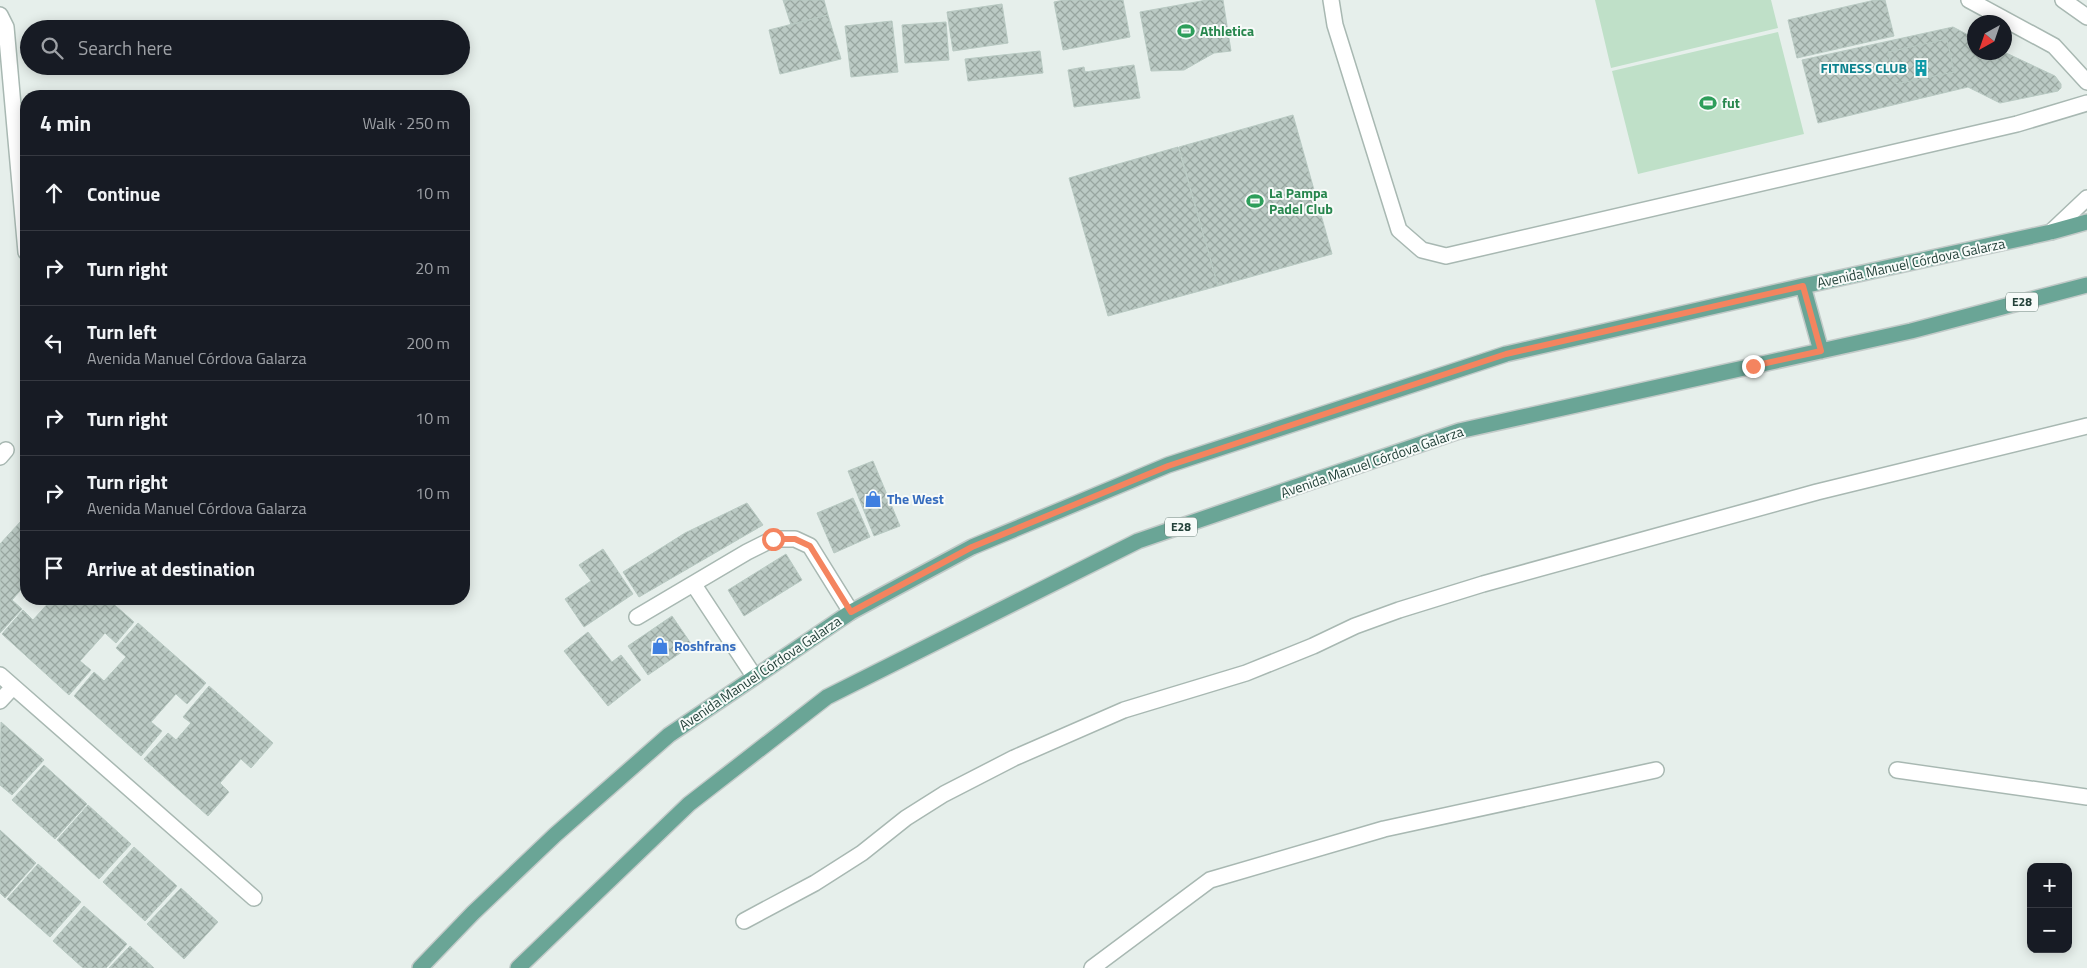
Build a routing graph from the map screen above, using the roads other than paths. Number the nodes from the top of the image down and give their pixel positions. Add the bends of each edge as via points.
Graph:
1 (1331, 0) edge
2 (2063, 0) edge
3 (1976, 1) edge
4 (0, 15) edge
5 (2087, 16) edge
6 (2087, 82) edge
7 (2087, 103) edge
8 (20, 184) edge
9 (2087, 198) edge
10 (2087, 222) edge
11 (2051, 232) junction
12 (2087, 285) edge
13 (1803, 286) junction
14 (1821, 351) junction
15 (2087, 426) edge
16 (694, 585) junction
17 (851, 612) junction
18 (637, 617) dead end
19 (0, 675) edge
20 (754, 676) junction
21 (13, 687) junction
22 (0, 701) edge
23 (1656, 770) dead end
24 (1897, 770) dead end
25 (2087, 797) edge
26 (254, 898) dead end
27 (744, 921) dead end
28 (420, 968) edge
29 (518, 968) edge
30 (1092, 968) edge

1 - 7 street via 1335,25 1399,230 1422,250 1446,256 2017,124
2 - 5 street
3 - 6 street via 2054,46
4 - 8 street via 6,27
9 - 11 street
10 - 11 main road, Avenida Manuel Córdova Galarza
11 - 13 main road, Avenida Manuel Córdova Galarza
12 - 14 main road, Avenida Manuel Córdova Galarza / E28
13 - 14 main road
13 - 17 main road, Avenida Manuel Córdova Galarza via 1506,354 1168,466 972,547
14 - 29 main road, Avenida Manuel Córdova Galarza / E28 via 1459,431 1138,541 827,697 689,804
15 - 27 street via 1817,492 1474,587 1355,626 1246,673 1124,710 1014,758 944,794 815,883
16 - 17 street via 773,539 795,539 810,546
16 - 18 street
16 - 20 street
17 - 20 main road, Avenida Manuel Córdova Galarza
19 - 21 street
20 - 28 main road, Avenida Manuel Córdova Galarza via 669,735 555,835
21 - 22 street
21 - 26 street
23 - 30 street via 1384,829 1210,880
24 - 25 street

